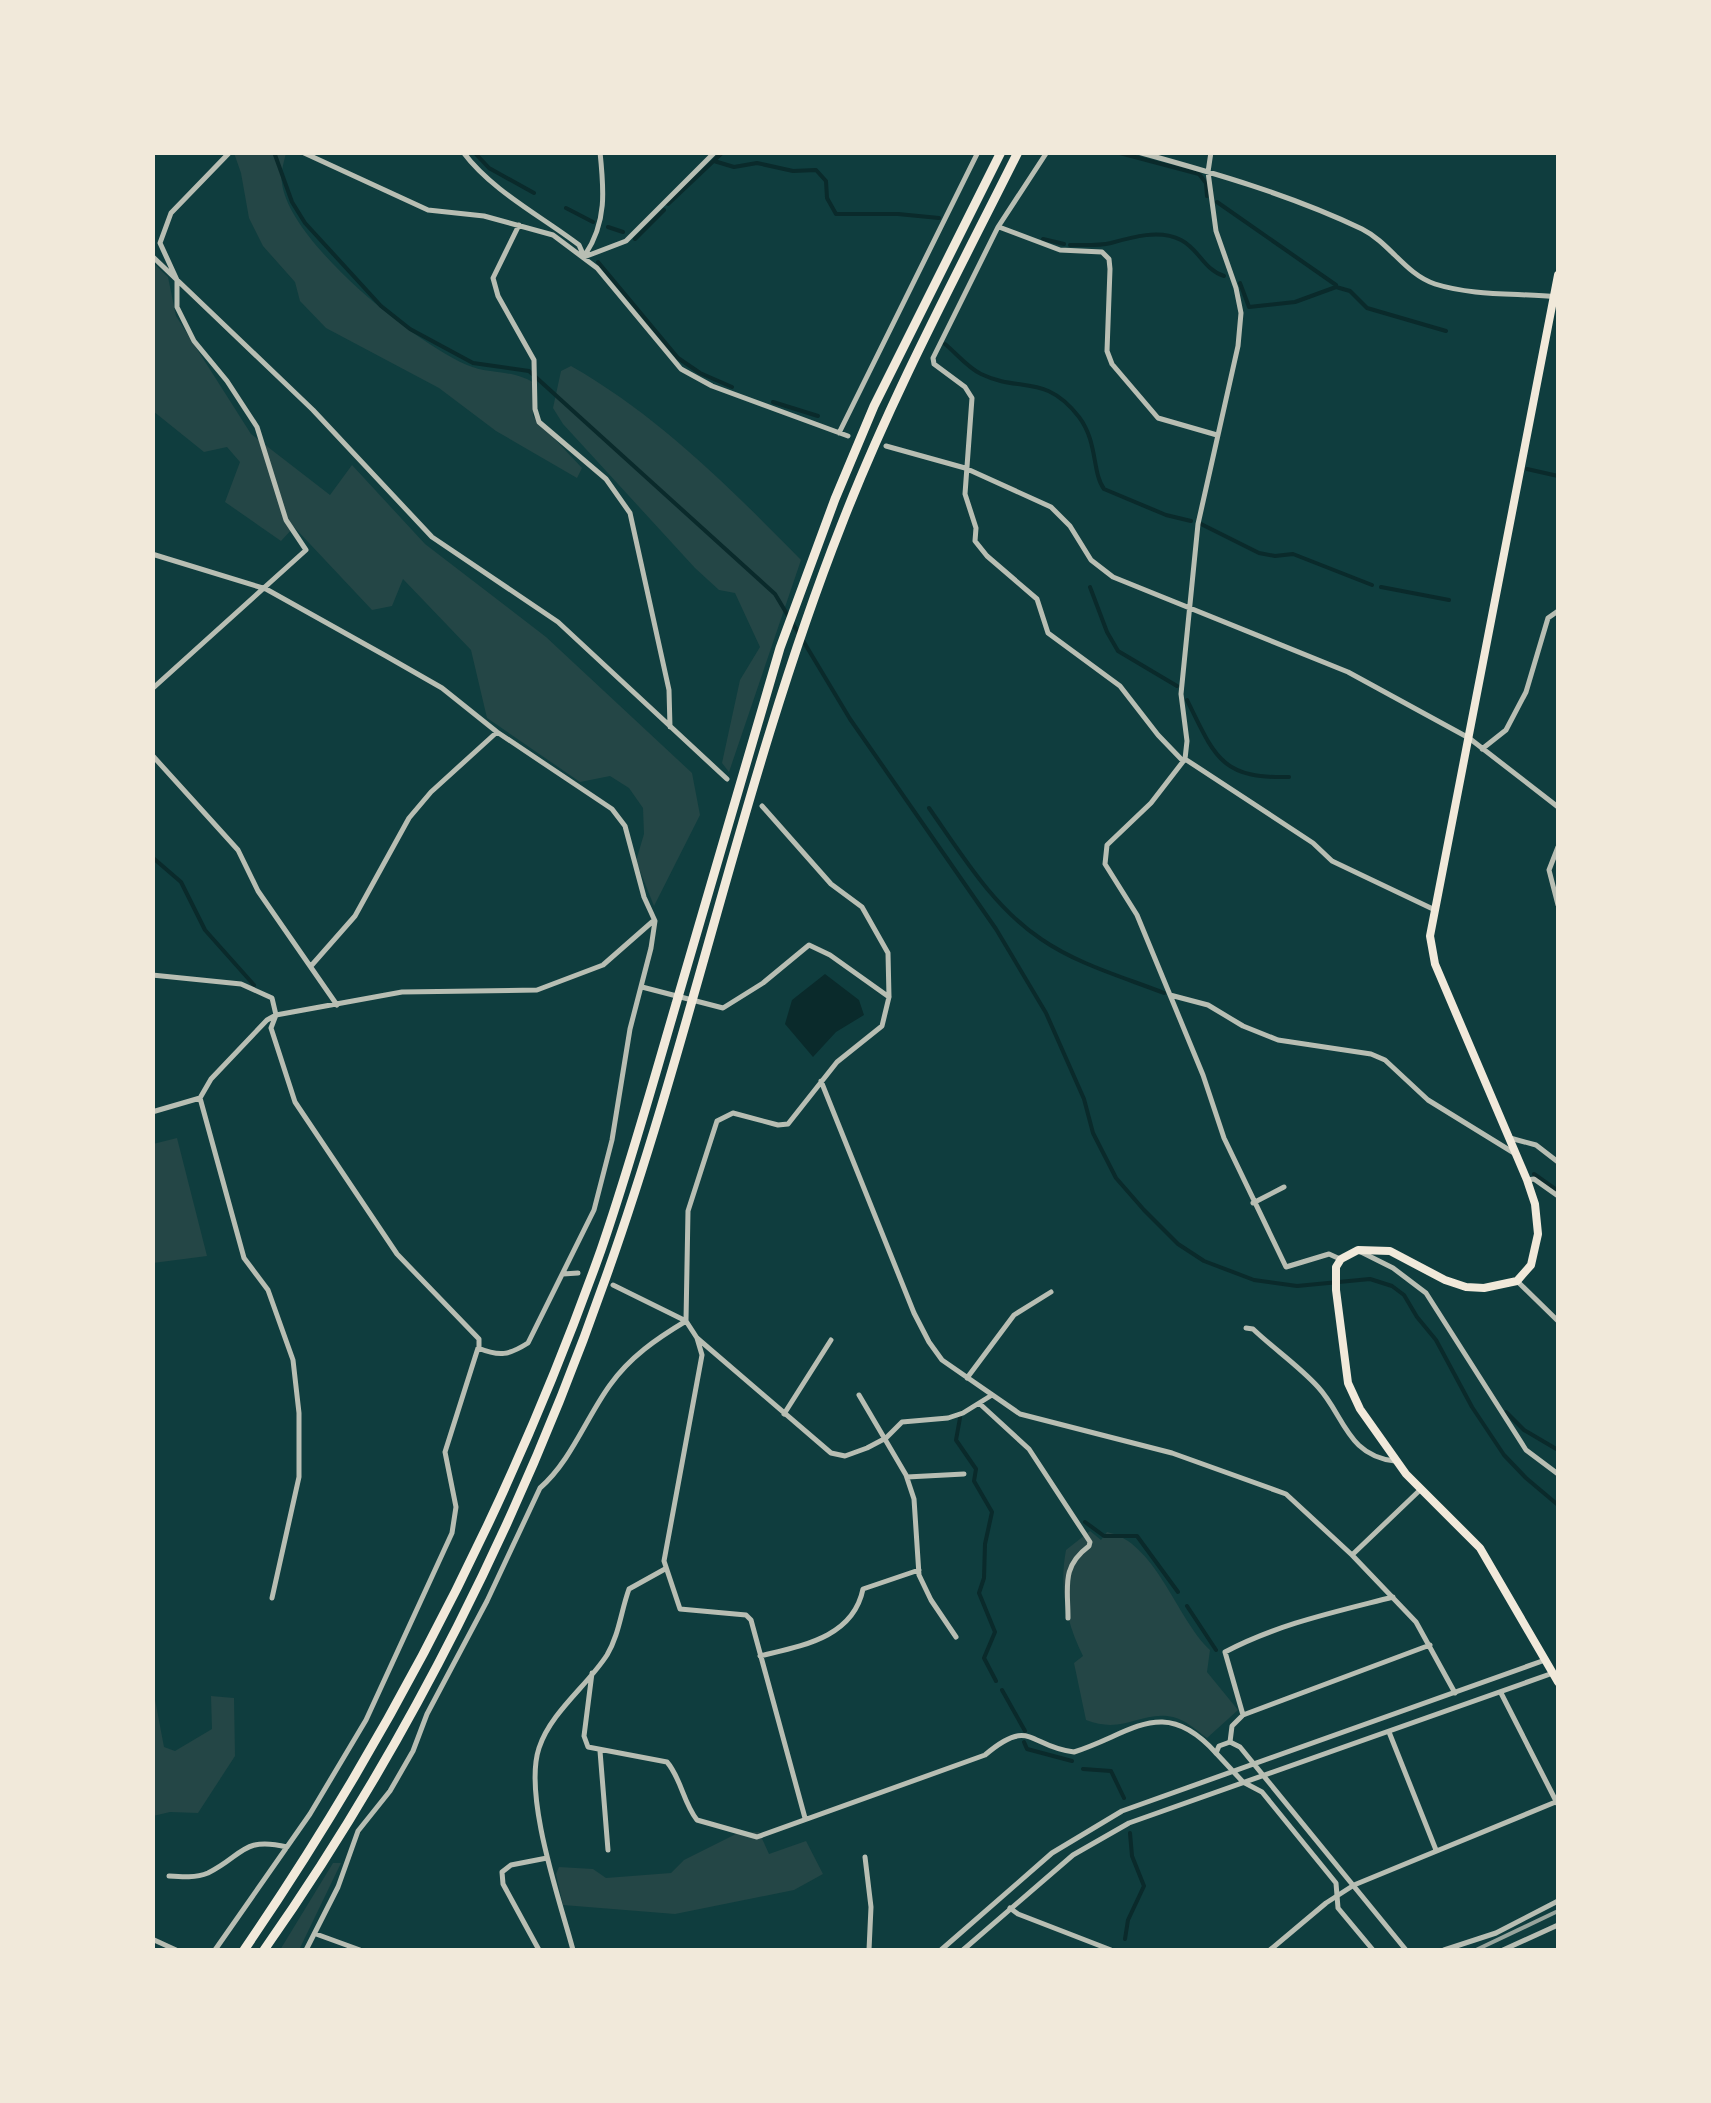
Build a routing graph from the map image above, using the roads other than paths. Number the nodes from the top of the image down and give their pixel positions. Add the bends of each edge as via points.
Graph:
1 (230, 152) edge
2 (302, 152) edge
3 (463, 152) edge
4 (600, 152) edge
5 (715, 152) edge
6 (978, 152) edge
7 (1000, 152) edge
8 (1018, 152) edge
9 (1047, 152) edge
10 (1138, 152) edge
11 (1211, 152) edge
12 (1208, 172) junction
13 (519, 225) junction
14 (998, 227) junction
15 (152, 256) edge
16 (584, 257) junction
17 (1558, 275) edge
18 (177, 280) junction
19 (1558, 297) edge
20 (839, 433) junction
21 (1217, 435) junction
22 (848, 436) dead end
23 (886, 446) dead end
24 (965, 468) junction
25 (152, 554) edge
26 (266, 589) junction
27 (1190, 608) junction
28 (1558, 611) edge
29 (152, 689) edge
30 (670, 729) junction
31 (496, 732) junction
32 (1468, 738) junction
33 (1482, 749) junction
34 (152, 755) edge
35 (1184, 760) junction
36 (726, 779) dead end
37 (762, 806) dead end
38 (1558, 807) edge
39 (1558, 848) edge
40 (1558, 905) edge
41 (1435, 910) junction
42 (655, 920) junction
43 (311, 966) junction
44 (152, 975) edge
45 (642, 987) junction
46 (1170, 995) junction
47 (889, 997) junction
48 (337, 1005) junction
49 (276, 1015) junction
50 (821, 1081) junction
51 (200, 1098) junction
52 (152, 1112) edge
53 (1506, 1137) junction
54 (1515, 1153) junction
55 (1558, 1162) edge
56 (1528, 1180) junction
57 (1284, 1188) dead end
58 (1558, 1196) edge
59 (1253, 1203) junction
60 (1358, 1250) junction
61 (1339, 1263) junction
62 (563, 1274) junction
63 (578, 1274) dead end
64 (1516, 1281) junction
65 (613, 1286) dead end
66 (1051, 1292) dead end
67 (686, 1321) junction
68 (1558, 1321) edge
69 (1246, 1328) dead end
70 (698, 1338) junction
71 (830, 1340) dead end
72 (478, 1348) junction
73 (967, 1378) junction
74 (859, 1395) dead end
75 (992, 1395) junction
76 (980, 1404) junction
77 (784, 1414) junction
78 (886, 1438) junction
79 (1395, 1461) junction
80 (964, 1474) dead end
81 (1558, 1474) edge
82 (906, 1477) junction
83 (1420, 1490) junction
84 (1352, 1555) junction
85 (665, 1569) junction
86 (919, 1570) junction
87 (1392, 1597) junction
88 (272, 1598) dead end
89 (1068, 1618) dead end
90 (956, 1637) dead end
91 (1430, 1645) junction
92 (1558, 1655) edge
93 (760, 1656) junction
94 (1545, 1660) junction
95 (1556, 1672) edge
96 (592, 1673) junction
97 (1558, 1682) edge
98 (1455, 1692) junction
99 (1502, 1692) junction
100 (1242, 1715) junction
101 (1390, 1732) junction
102 (1230, 1742) junction
103 (600, 1751) junction
104 (1216, 1753) junction
105 (1253, 1763) junction
106 (1233, 1771) junction
107 (1262, 1775) junction
108 (1243, 1782) junction
109 (1558, 1803) edge
110 (805, 1818) junction
111 (287, 1847) junction
112 (608, 1850) dead end
113 (1437, 1851) junction
114 (865, 1857) dead end
115 (548, 1858) junction
116 (169, 1876) dead end
117 (1354, 1886) junction
118 (1337, 1898) junction
119 (1558, 1901) edge
120 (1010, 1908) junction
121 (1558, 1924) edge
122 (315, 1933) junction
123 (152, 1940) edge
124 (176, 1950) edge
125 (215, 1950) edge
126 (244, 1950) edge
127 (264, 1950) edge
128 (306, 1950) edge
129 (360, 1950) edge
130 (539, 1950) edge
131 (573, 1950) edge
132 (869, 1950) edge
133 (941, 1950) edge
134 (963, 1950) edge
135 (1110, 1950) edge
136 (1270, 1950) edge
137 (1374, 1950) edge
138 (1406, 1950) edge
139 (1444, 1950) edge
140 (1504, 1950) edge

1 - 18 street via 164,228 160,243
2 - 13 street via 428,210
3 - 16 street via 518,202 580,244
4 - 16 street via 603,212
5 - 16 street via 626,242
6 - 20 street
7 - 126 highway via 874,406 800,593 621,1188 552,1376 488,1522 388,1720
8 - 127 highway via 839,528 576,1359 438,1664 341,1834
9 - 14 street
10 - 12 street
11 - 12 street
12 - 19 street via 1368,232 1429,282
12 - 21 street via 1216,231 1241,314
13 - 16 street via 553,234
13 - 30 street via 494,278 498,296 534,360 539,422 606,479 630,512 669,690
14 - 21 street via 1060,250 1102,252 1110,269 1106,351 1112,364 1158,418
14 - 24 street via 933,358 972,398
15 - 18 street
16 - 20 street via 681,370
17 - 19 main road
18 - 26 street via 176,307 257,428 286,520 306,550
18 - 30 street via 432,537 558,622
19 - 32 main road
20 - 22 street
21 - 27 street via 1198,524
23 - 24 street
24 - 27 street via 1050,508 1091,560 1114,577
24 - 35 street via 975,541 1038,598 1048,633 1120,686
25 - 26 street
26 - 29 street
26 - 31 street via 442,688
27 - 32 street via 1348,672
27 - 35 street via 1181,694
28 - 33 street via 1548,618 1526,692 1506,730
30 - 36 street
31 - 42 street via 612,809 625,826
31 - 43 street via 409,818 355,916
32 - 33 street
32 - 41 main road
33 - 38 street
34 - 43 street via 238,850 266,904
35 - 41 street via 1332,861
35 - 46 street via 1107,845 1105,864 1136,915
37 - 47 street via 831,884 862,908 888,952
39 - 40 street via 1549,870
41 - 53 main road via 1430,949
42 - 45 street
42 - 48 street via 604,966 536,990 402,992
43 - 48 street
44 - 49 street via 241,984 272,998
45 - 47 street via 723,1008 809,946
45 - 62 street via 594,1210
46 - 54 street via 1279,1040 1385,1060 1428,1100
46 - 59 street
47 - 50 street via 882,1026
48 - 49 street
49 - 51 street
49 - 72 street via 271,1028 295,1102 397,1254 479,1339
50 - 67 street via 788,1124 733,1113 712,1129 688,1210
50 - 73 street via 922,1330 942,1360
51 - 52 street
51 - 88 street via 244,1258 268,1290 293,1360 299,1476
53 - 54 main road
53 - 55 street via 1536,1145
54 - 56 main road
56 - 58 street
56 - 64 main road via 1538,1234 1531,1265
57 - 59 street
59 - 61 street via 1286,1266 1329,1254
60 - 61 main road
60 - 64 main road via 1390,1250 1466,1287
60 - 81 street via 1426,1293 1526,1450
61 - 79 main road via 1336,1290 1348,1382
62 - 63 street
62 - 72 street via 528,1342 497,1356
64 - 68 street
65 - 67 street
66 - 73 street via 1014,1315
67 - 70 street
67 - 122 street via 632,1358 540,1488 413,1751 358,1831
69 - 79 street via 1320,1389 1346,1434
70 - 77 street
70 - 85 street via 702,1355
71 - 77 street
72 - 111 street via 445,1452 456,1507 452,1533 366,1720
73 - 75 street
74 - 78 street
75 - 76 street
75 - 84 street via 1020,1414 1190,1458 1286,1494
76 - 78 street via 948,1418 902,1422
76 - 89 street via 1029,1449 1090,1542 1068,1569
77 - 78 street via 832,1453 845,1456
78 - 82 street
79 - 83 main road
80 - 82 street
82 - 86 street
83 - 84 street
83 - 94 main road via 1480,1548
84 - 87 street
85 - 93 street via 680,1610 746,1615
85 - 96 street via 629,1589 615,1638
86 - 90 street
86 - 93 street via 864,1589 836,1632
87 - 91 street
87 - 100 street via 1254,1636 1225,1652
91 - 98 street
91 - 100 street
92 - 94 main road
93 - 110 street
94 - 95 main road
94 - 98 street
95 - 97 main road
95 - 99 street
96 - 103 street via 584,1736 588,1747
96 - 115 street via 540,1746 536,1782
98 - 105 street
99 - 101 street
99 - 109 street
100 - 102 street
101 - 107 street
101 - 113 street
102 - 104 street
102 - 105 street
103 - 110 street via 667,1762 697,1820 756,1837
103 - 112 street
104 - 106 street
104 - 110 street via 1183,1726 1162,1721 1141,1722 1074,1752 1028,1734 1015,1736 985,1755
105 - 106 street
105 - 107 street
106 - 108 street
106 - 133 street via 1096,1824 1043,1860
107 - 108 street
107 - 117 street
108 - 118 street via 1262,1792 1336,1883
108 - 120 street via 1115,1830
109 - 113 street
111 - 116 street via 248,1846 204,1875
111 - 125 street
113 - 117 street
114 - 132 street
115 - 130 street via 502,1872
115 - 131 street
117 - 118 street
117 - 138 street
118 - 136 street
118 - 137 street
119 - 139 street
120 - 134 street
120 - 135 street
121 - 140 street
122 - 128 street
122 - 129 street
123 - 124 street

